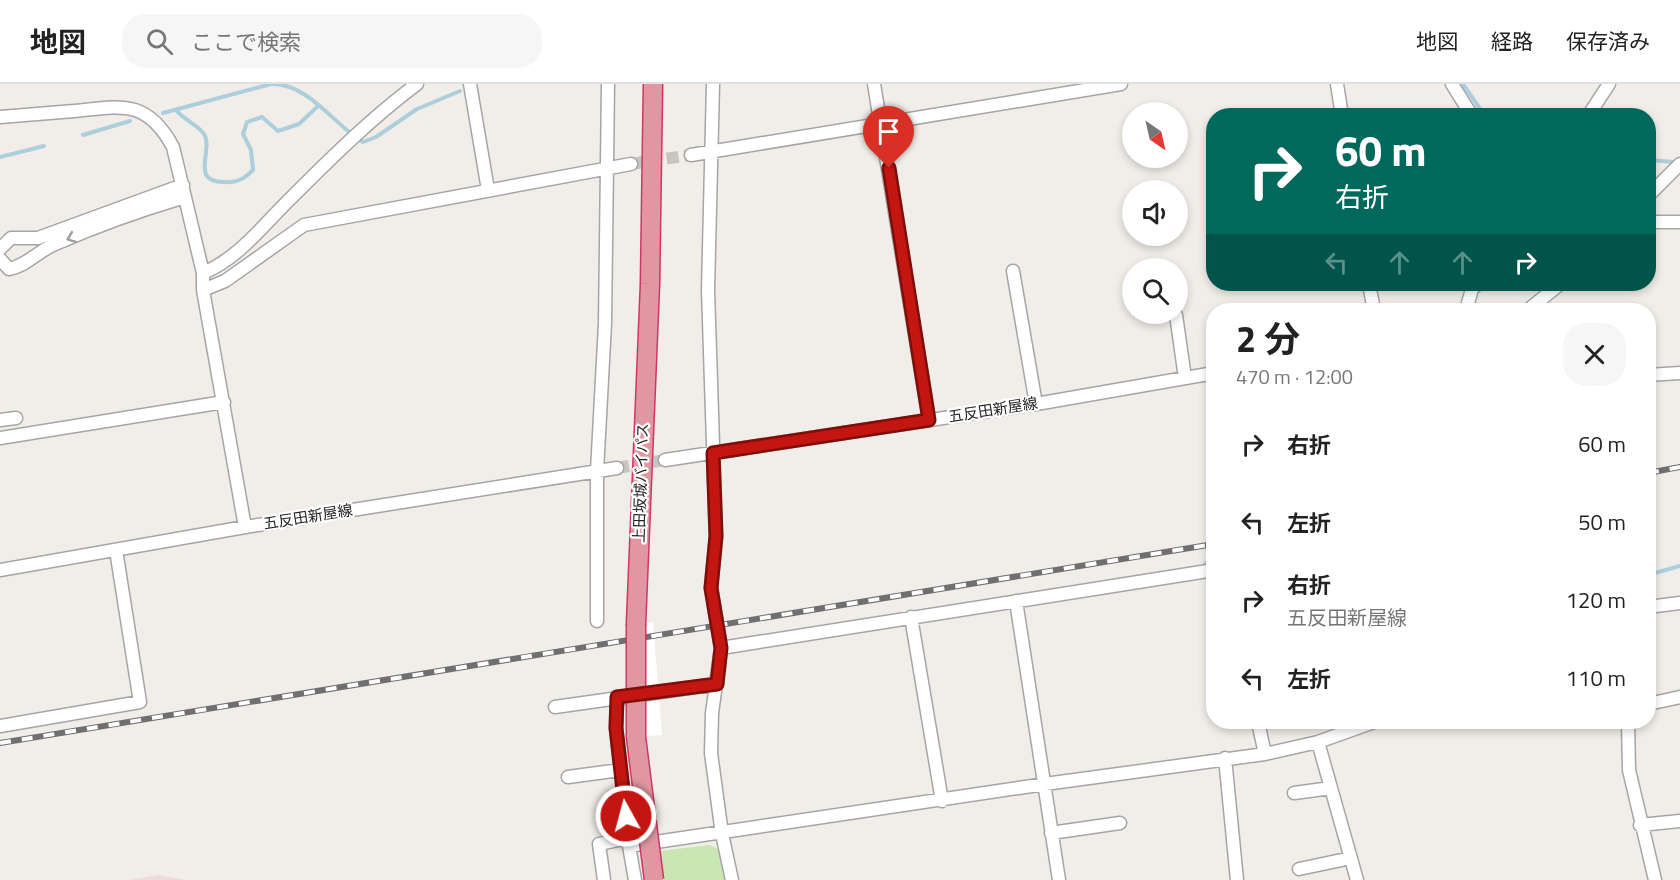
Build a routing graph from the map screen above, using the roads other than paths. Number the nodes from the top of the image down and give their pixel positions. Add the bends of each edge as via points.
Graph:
1 (417, 84) edge
2 (470, 84) edge
3 (608, 84) edge
4 (653, 84) edge
5 (713, 84) edge
6 (874, 84) edge
7 (1121, 84) edge
8 (1337, 84) edge
9 (1452, 84) edge
10 (1609, 84) edge
11 (1341, 108) edge
12 (1467, 108) edge
13 (1593, 108) edge
14 (0, 117) edge
15 (881, 123) junction
16 (711, 153) junction
17 (692, 154) tunnel mouth
18 (631, 164) tunnel mouth
19 (1680, 164) edge
20 (608, 168) junction
21 (1656, 188) edge
22 (488, 190) junction
23 (184, 191) junction
24 (1656, 222) edge
25 (1680, 222) edge
26 (0, 249) edge
27 (0, 260) edge
28 (1013, 272) dead end
29 (203, 273) junction
30 (203, 290) junction
31 (1551, 291) edge
32 (1537, 303) edge
33 (1177, 324) edge
34 (1680, 373) edge
35 (1206, 374) edge
36 (1656, 374) edge
37 (1185, 378) junction
38 (224, 402) junction
39 (1036, 404) junction
40 (16, 418) dead end
41 (0, 420) edge
42 (929, 420) junction
43 (0, 438) edge
44 (713, 453) junction
45 (665, 460) tunnel mouth
46 (617, 468) tunnel mouth
47 (597, 471) junction
48 (245, 527) junction
49 (116, 550) junction
50 (0, 570) edge
51 (1206, 571) edge
52 (1016, 601) junction
53 (1680, 603) edge
54 (1656, 607) edge
55 (911, 617) junction
56 (597, 621) dead end
57 (721, 648) junction
58 (717, 684) junction
59 (617, 697) junction
60 (1680, 697) edge
61 (1656, 702) edge
62 (555, 707) dead end
63 (0, 726) edge
64 (1260, 729) edge
65 (1354, 729) edge
66 (1628, 729) edge
67 (1318, 742) junction
68 (1265, 754) junction
69 (1225, 758) junction
70 (620, 770) junction
71 (568, 777) dead end
72 (1045, 784) junction
73 (1331, 788) junction
74 (1294, 793) dead end
75 (942, 801) junction
76 (1680, 821) edge
77 (1120, 823) dead end
78 (1640, 825) junction
79 (1051, 833) junction
80 (722, 834) junction
81 (629, 842) junction
82 (1351, 858) junction
83 (1299, 869) dead end
84 (604, 880) edge
85 (634, 880) edge
86 (654, 880) edge
87 (732, 880) edge
88 (1059, 880) edge
89 (1237, 880) edge
90 (1357, 880) edge
91 (1655, 880) edge

1 - 29 street via 354,138 223,264
2 - 22 street
3 - 20 street
4 - 86 highway, 上田坂城バイパス, bridge via 636,737
5 - 16 street
6 - 15 street
7 - 15 street
8 - 11 street
9 - 12 street
10 - 13 street
14 - 23 street via 117,106 145,113 169,139
15 - 16 street
15 - 42 street
16 - 17 street
16 - 44 street via 708,290
18 - 20 street
19 - 21 street
20 - 22 street
20 - 47 street
22 - 30 street via 304,225 225,281
23 - 26 street via 38,238 11,238
23 -> 27 street via 52,245 20,268 9,269
23 - 29 street
24 - 25 street
28 - 39 street
29 - 30 street
30 - 38 street
31 - 32 street
33 - 37 street
34 - 36 street
35 - 37 street, 五反田新屋線
37 - 39 street, 五反田新屋線
38 - 43 street
38 - 48 street
39 - 42 street, 五反田新屋線
40 - 41 street
42 - 44 street, 五反田新屋線
44 - 45 street, 五反田新屋線
44 - 57 street via 716,536 711,588
46 - 47 street, 五反田新屋線
47 - 48 street, 五反田新屋線
47 - 56 street
48 - 49 street, 五反田新屋線
49 - 50 street, 五反田新屋線
49 - 63 street via 140,702
51 - 52 street
52 - 55 street
52 - 72 street
53 - 54 street
55 - 57 street
55 - 75 street
57 - 58 street
58 - 59 street
58 - 80 street via 711,753
59 - 62 street
59 - 70 street
60 - 61 street
64 - 68 street
65 - 67 street
66 - 78 street via 1629,770
67 - 68 street
67 - 73 street
68 - 69 street
69 - 72 street
69 - 89 street
70 - 71 street
70 - 81 street
72 - 75 street
72 - 79 street
73 - 74 street
73 - 82 street
75 - 80 street
76 - 78 street
77 - 79 street
78 - 91 street
79 - 88 street
80 - 81 street
80 - 87 street
81 - 84 street via 599,843
81 - 85 street
82 - 83 street
82 - 90 street

